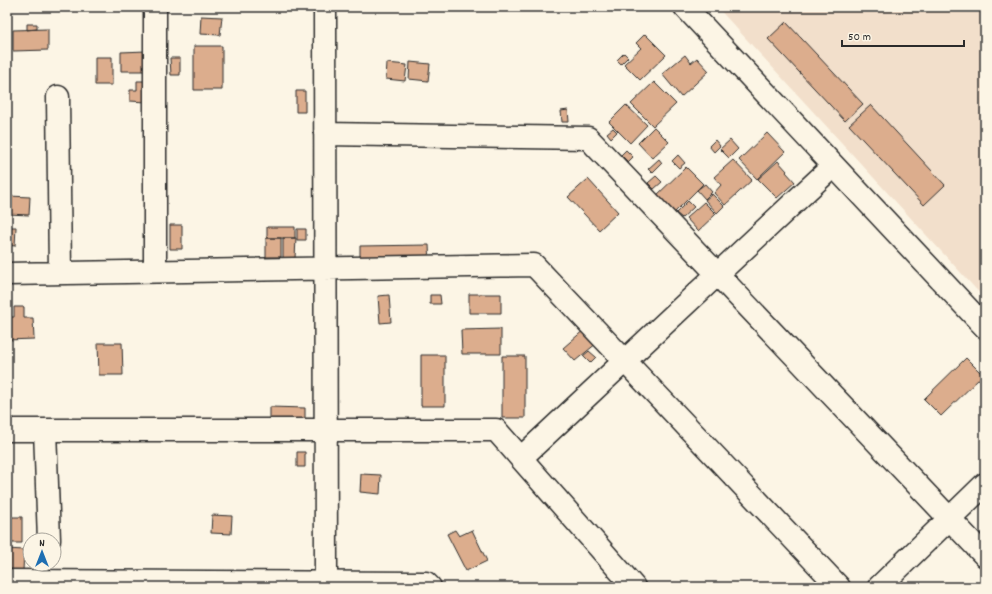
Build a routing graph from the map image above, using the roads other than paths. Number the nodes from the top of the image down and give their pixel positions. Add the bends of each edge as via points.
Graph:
1 (156, 7) edge
2 (325, 7) edge
3 (685, 7) edge
4 (58, 96) dead end
5 (325, 134) junction
6 (834, 166) junction
7 (325, 269) junction
8 (155, 272) junction
9 (60, 273) junction
10 (7, 274) edge
11 (717, 274) junction
12 (985, 327) edge
13 (624, 360) junction
14 (7, 430) edge
15 (45, 430) junction
16 (326, 430) junction
17 (521, 458) junction
18 (985, 484) edge
19 (950, 519) junction
20 (49, 532) edge
21 (985, 556) edge
22 (50, 573) edge
23 (7, 581) edge
24 (326, 585) edge
25 (430, 587) edge
26 (634, 587) edge
27 (839, 587) edge
28 (879, 587) edge

1 - 8 street
2 - 5 street
3 - 6 street
4 - 9 street
5 - 7 street
5 - 11 street via 588,138
6 - 11 street
6 - 12 street
7 - 8 street
7 - 13 street via 534,265
7 - 16 street
8 - 9 street
9 - 10 street
11 - 13 street
11 - 19 street
13 - 17 street
13 - 27 street
14 - 15 street
15 - 16 street
15 - 20 street
16 - 17 street via 496,430
16 - 24 street
17 - 26 street
18 - 19 street
19 - 21 street
19 - 28 street
22 - 23 street
22 - 24 street
24 - 25 street via 426,583

